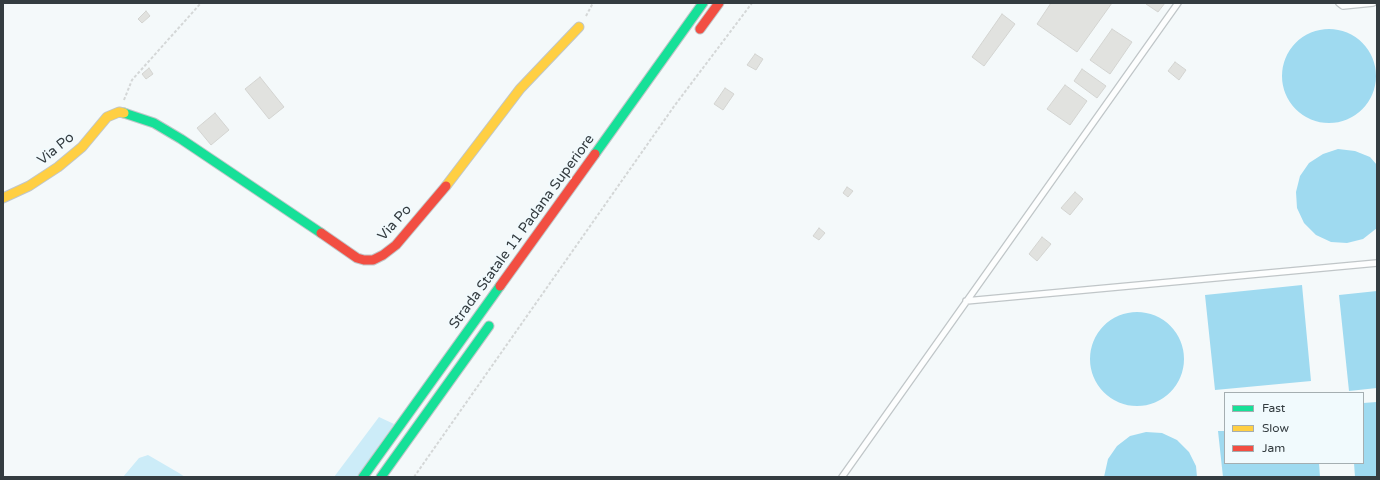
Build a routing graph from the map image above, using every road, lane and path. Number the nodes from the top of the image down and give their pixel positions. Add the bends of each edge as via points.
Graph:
1 (201, 3) edge
2 (702, 3) edge
3 (718, 3) edge
4 (752, 3) edge
5 (1178, 3) edge
6 (1339, 3) edge
7 (1373, 3) edge
8 (579, 27) dead end
9 (696, 35) dead end
10 (119, 112) junction
11 (3, 198) edge
12 (1377, 263) edge
13 (966, 301) junction
14 (495, 317) dead end
15 (363, 477) edge
16 (381, 477) edge
17 (414, 477) edge
18 (842, 477) edge

1 - 10 path via 132,80
2 - 15 main road, Strada Statale 11 Padana Superiore
3 - 9 main road
4 - 17 path via 675,105
5 - 13 lane
6 - 7 lane via 1343,6
8 - 10 main road, Via Po via 520,89 456,173 396,245 373,260 357,258 154,123
10 - 11 main road, Via Po via 107,118 82,147 58,167 29,186
12 - 13 lane
13 - 18 lane
14 - 16 main road, Strada Statale 11 Padana Superiore

